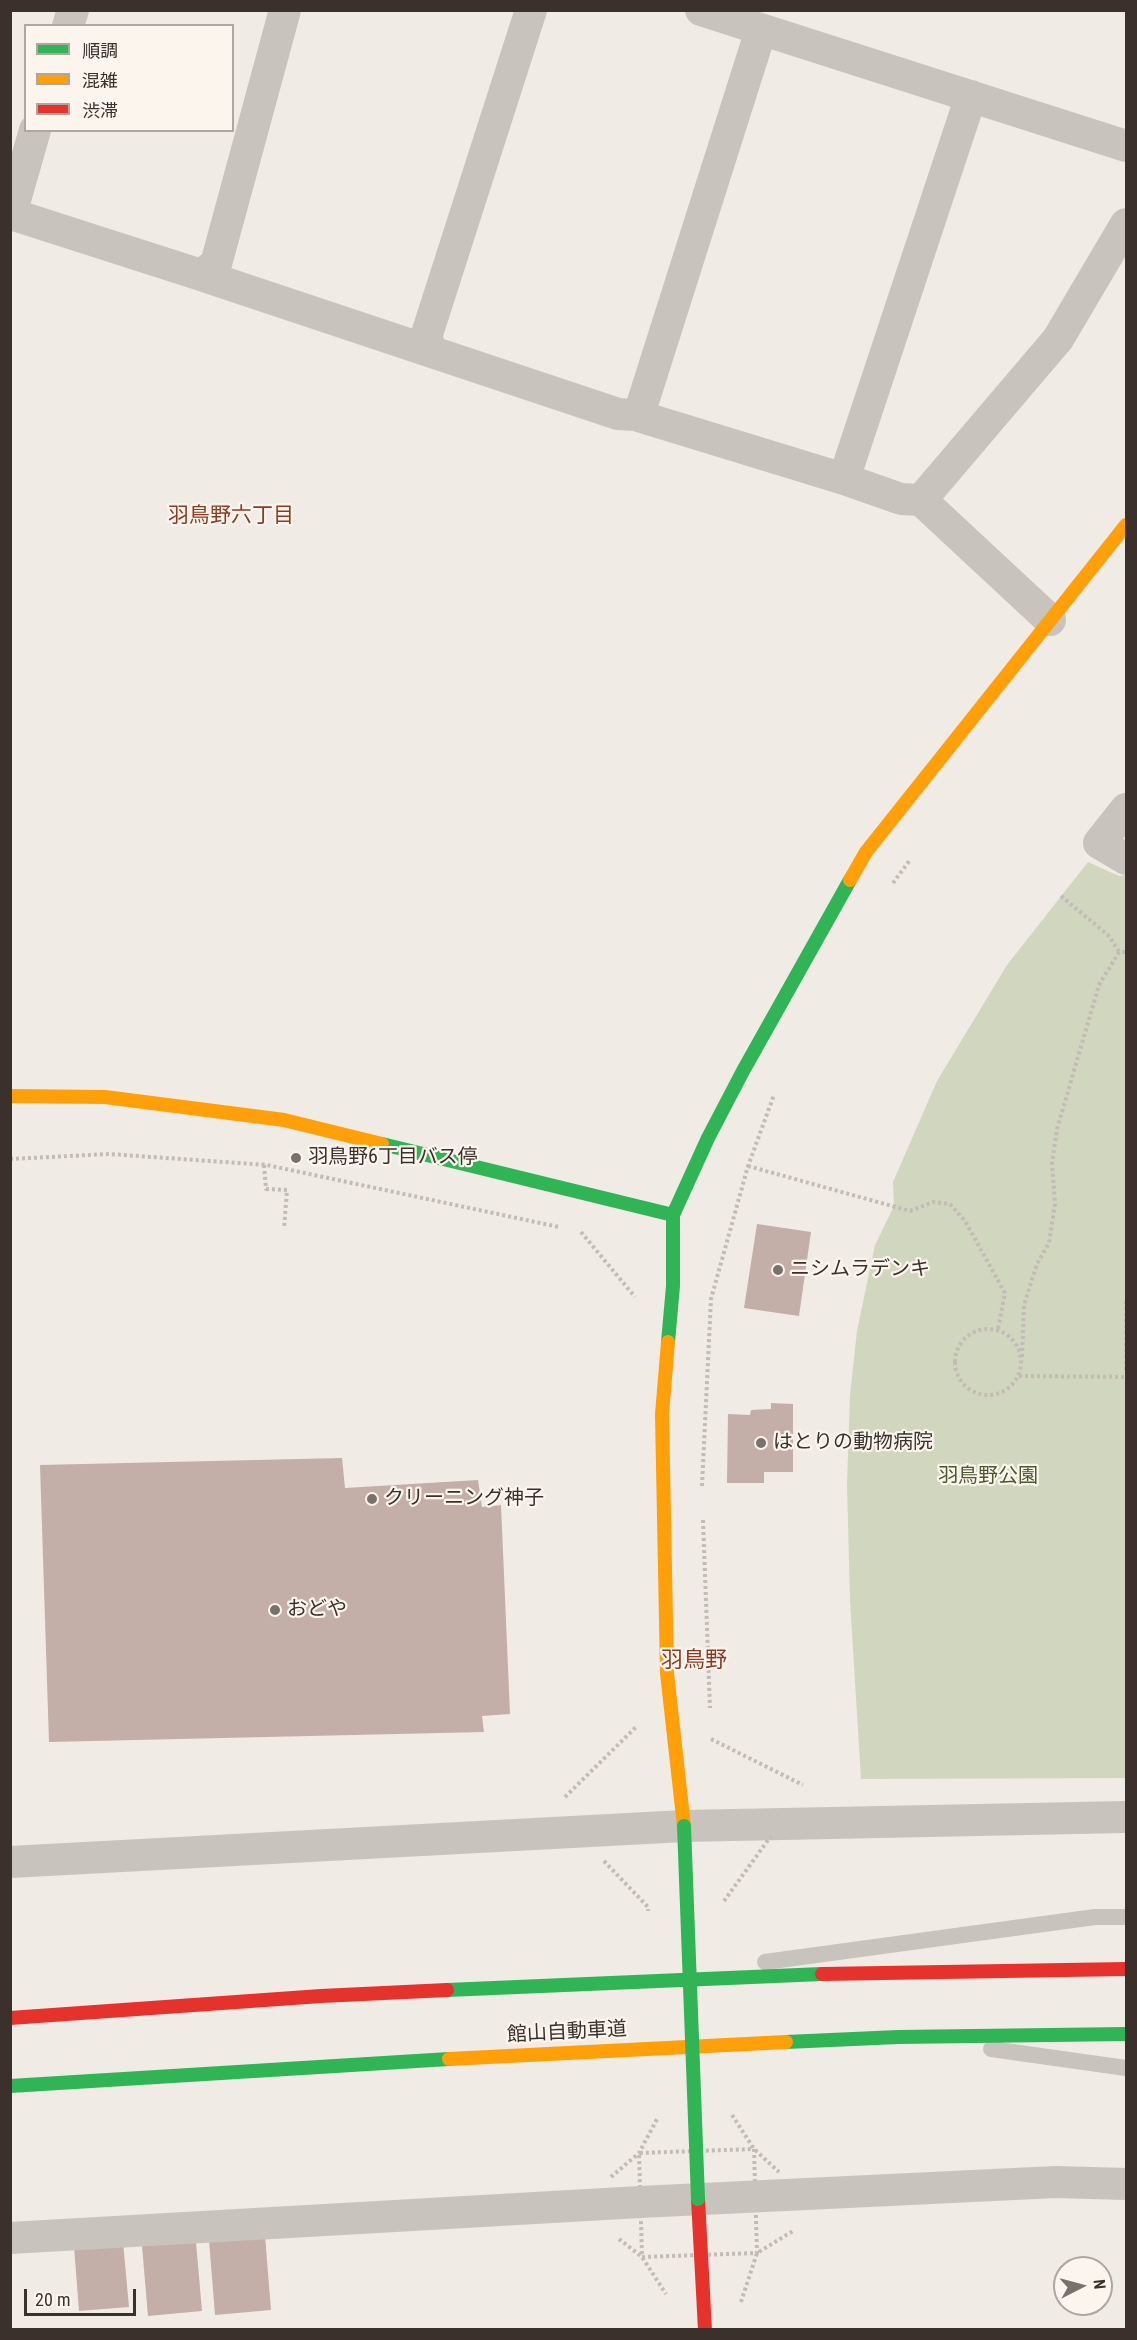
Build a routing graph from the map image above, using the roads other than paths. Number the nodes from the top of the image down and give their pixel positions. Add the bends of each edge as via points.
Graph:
1 (285, 10) edge
2 (531, 10) edge
3 (701, 10) edge
4 (761, 30) junction
5 (971, 96) junction
6 (34, 132) edge
7 (1126, 146) edge
8 (11, 214) edge
9 (1126, 224) edge
10 (201, 275) junction
11 (432, 352) junction
12 (635, 415) junction
13 (844, 479) junction
14 (921, 500) junction
15 (1126, 525) edge
16 (1050, 620) junction
17 (1126, 809) edge
18 (1126, 859) edge
19 (10, 1096) edge
20 (673, 1215) junction
21 (1126, 1816) edge
22 (684, 1826) junction
23 (10, 1862) edge
24 (1126, 1917) edge
25 (1126, 1969) edge
26 (610, 1983) junction
27 (10, 2018) edge
28 (1126, 2034) edge
29 (898, 2037) junction
30 (1126, 2068) edge
31 (10, 2086) edge
32 (1126, 2184) edge
33 (698, 2199) junction
34 (10, 2238) edge
35 (705, 2330) edge

1 - 10 street via 216,264
2 - 11 street via 426,337
3 - 4 street
4 - 5 street
4 - 12 street via 641,408
5 - 7 street
5 - 13 street
6 - 8 street
8 - 10 street
9 - 14 street via 1058,339
10 - 11 street
11 - 12 street via 618,414
12 - 13 street
13 - 14 street via 901,499
14 - 16 street
15 - 16 main road
16 - 20 main road via 866,852 748,1061
17 - 18 street via 1100,843
19 - 20 main road via 105,1097 284,1120
20 - 22 main road via 674,1286 662,1414 666,1637
21 - 22 street
22 - 23 street
22 - 33 main road, bridge
24 - 26 lane via 1095,1917
25 - 26 main road via 881,1972
26 - 27 main road via 321,1996
28 - 29 main road, 館山自動車道
29 - 30 lane
29 - 31 main road, 館山自動車道 via 338,2064
32 - 33 street via 1056,2182
33 - 34 street
33 - 35 main road

